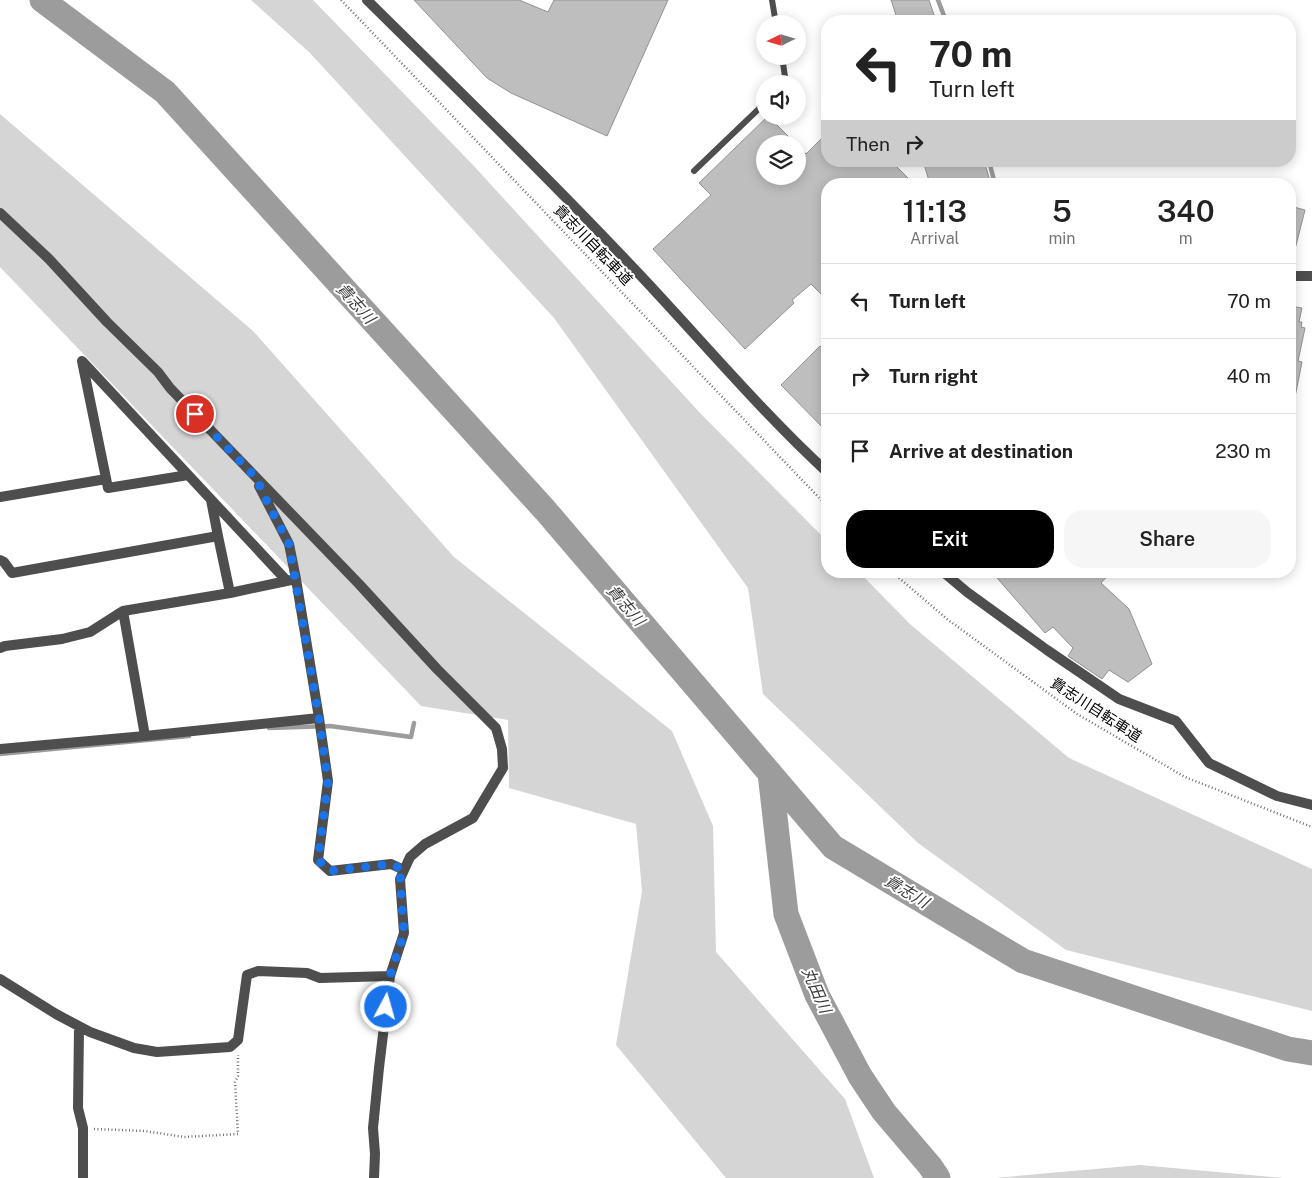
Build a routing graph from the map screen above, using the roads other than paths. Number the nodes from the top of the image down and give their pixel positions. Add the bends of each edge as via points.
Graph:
1 (367, 0) edge
2 (772, 0) edge
3 (774, 15) edge
4 (756, 112) edge
5 (694, 171) dead end
6 (0, 213) edge
7 (1296, 276) dead end
8 (1312, 276) edge
9 (821, 467) edge
10 (188, 476) junction
11 (106, 479) junction
12 (258, 480) junction
13 (0, 497) edge
14 (211, 499) junction
15 (218, 536) junction
16 (0, 560) edge
17 (951, 578) edge
18 (291, 580) junction
19 (230, 594) junction
20 (123, 611) junction
21 (0, 648) edge
22 (319, 718) junction
23 (145, 736) junction
24 (0, 749) edge
25 (1312, 805) edge
26 (404, 870) junction
27 (390, 976) junction
28 (0, 980) edge
29 (79, 1026) junction
30 (84, 1178) edge
31 (374, 1178) edge

1 - 9 street via 575,206 724,368
2 - 3 lane
4 - 5 lane
6 - 12 street via 49,259
7 - 8 street
10 - 11 street via 108,488
10 - 11 street via 82,361
10 - 14 street
11 - 13 street
12 - 18 street via 289,544
12 - 26 street via 496,728 503,768 473,818 425,844 410,857
14 - 15 street
14 - 18 street
15 - 16 street via 12,573
15 - 19 street
17 - 25 street via 1119,699 1176,721 1209,763 1277,796
18 - 19 street
18 - 22 street
19 - 20 street
20 - 21 street via 90,632
20 - 23 street
22 - 23 street
22 - 26 street via 328,782 318,860 330,871 391,864
23 - 24 street
26 - 27 street via 400,879 404,933
27 - 29 street via 320,978 307,973 258,971 247,975 238,1040 230,1048 157,1052 134,1048
27 - 31 street via 374,1128
28 - 29 street
29 - 30 street via 78,1108 83,1128

